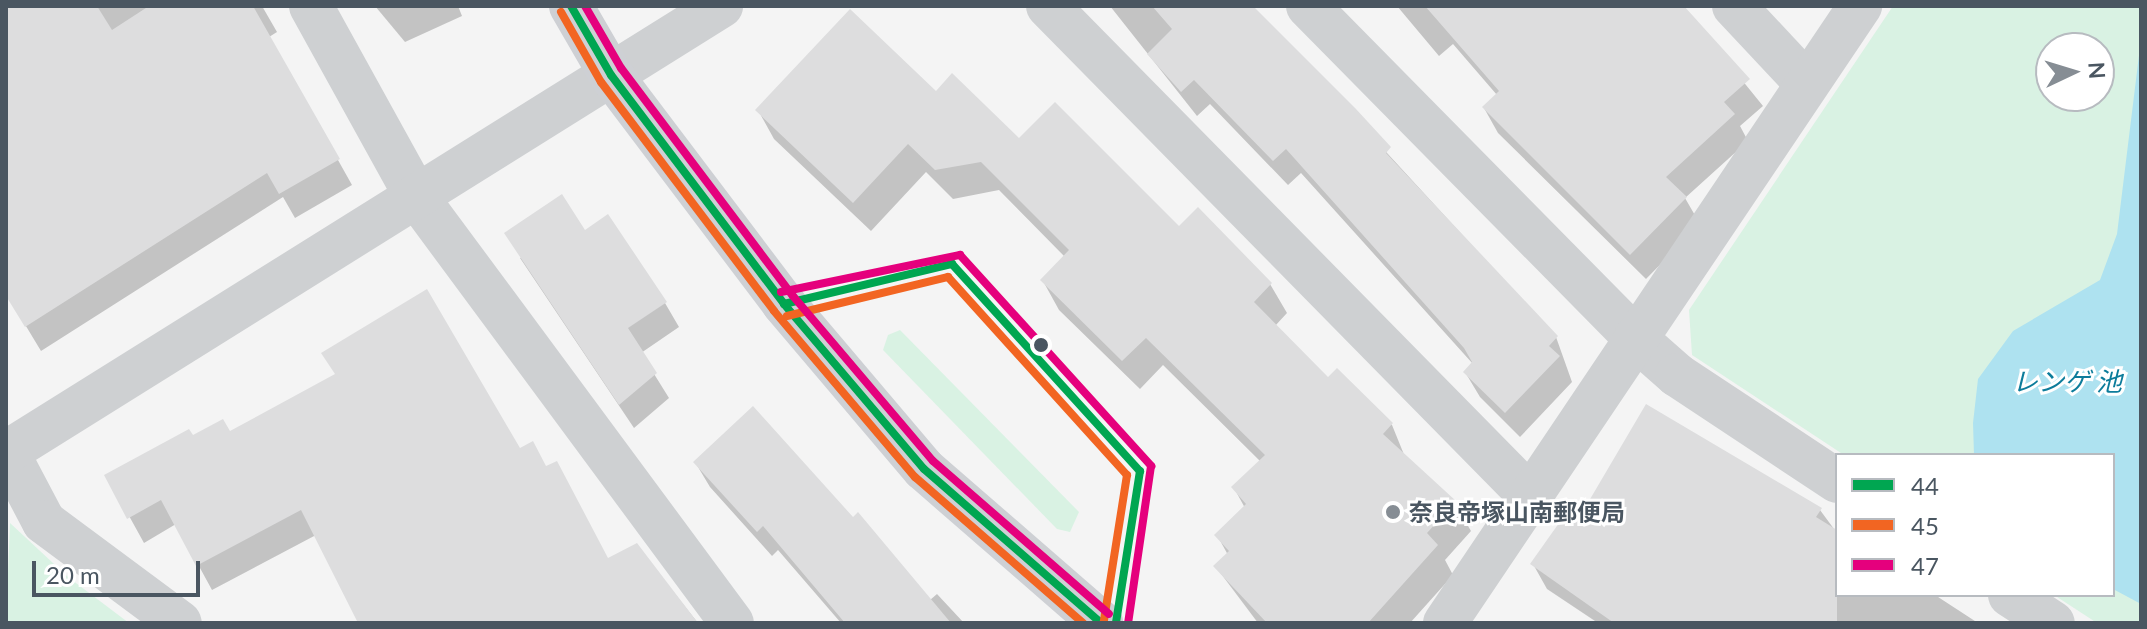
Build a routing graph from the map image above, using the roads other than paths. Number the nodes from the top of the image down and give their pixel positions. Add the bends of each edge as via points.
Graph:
1 (311, 6) edge
2 (571, 6) edge
3 (721, 6) edge
4 (1048, 6) edge
5 (1308, 6) edge
6 (1734, 6) edge
7 (1860, 6) edge
8 (611, 75) junction
9 (1806, 83) junction
10 (416, 196) junction
11 (1635, 338) junction
12 (6, 451) edge
13 (1835, 480) edge
14 (1529, 495) junction
15 (2013, 597) edge
16 (1461, 618) edge
17 (180, 623) edge
18 (732, 623) edge
19 (1101, 623) edge
20 (2053, 623) edge

1 - 10 street
2 - 8 street
3 - 8 street
4 - 14 street
5 - 11 street
6 - 9 street
7 - 9 street
8 - 10 street
8 - 19 street via 784,304 924,469
9 - 11 street
10 - 12 street
10 - 18 street
11 - 13 street via 1677,375
11 - 14 street
12 - 17 street via 44,522
14 - 16 street
15 - 20 street

